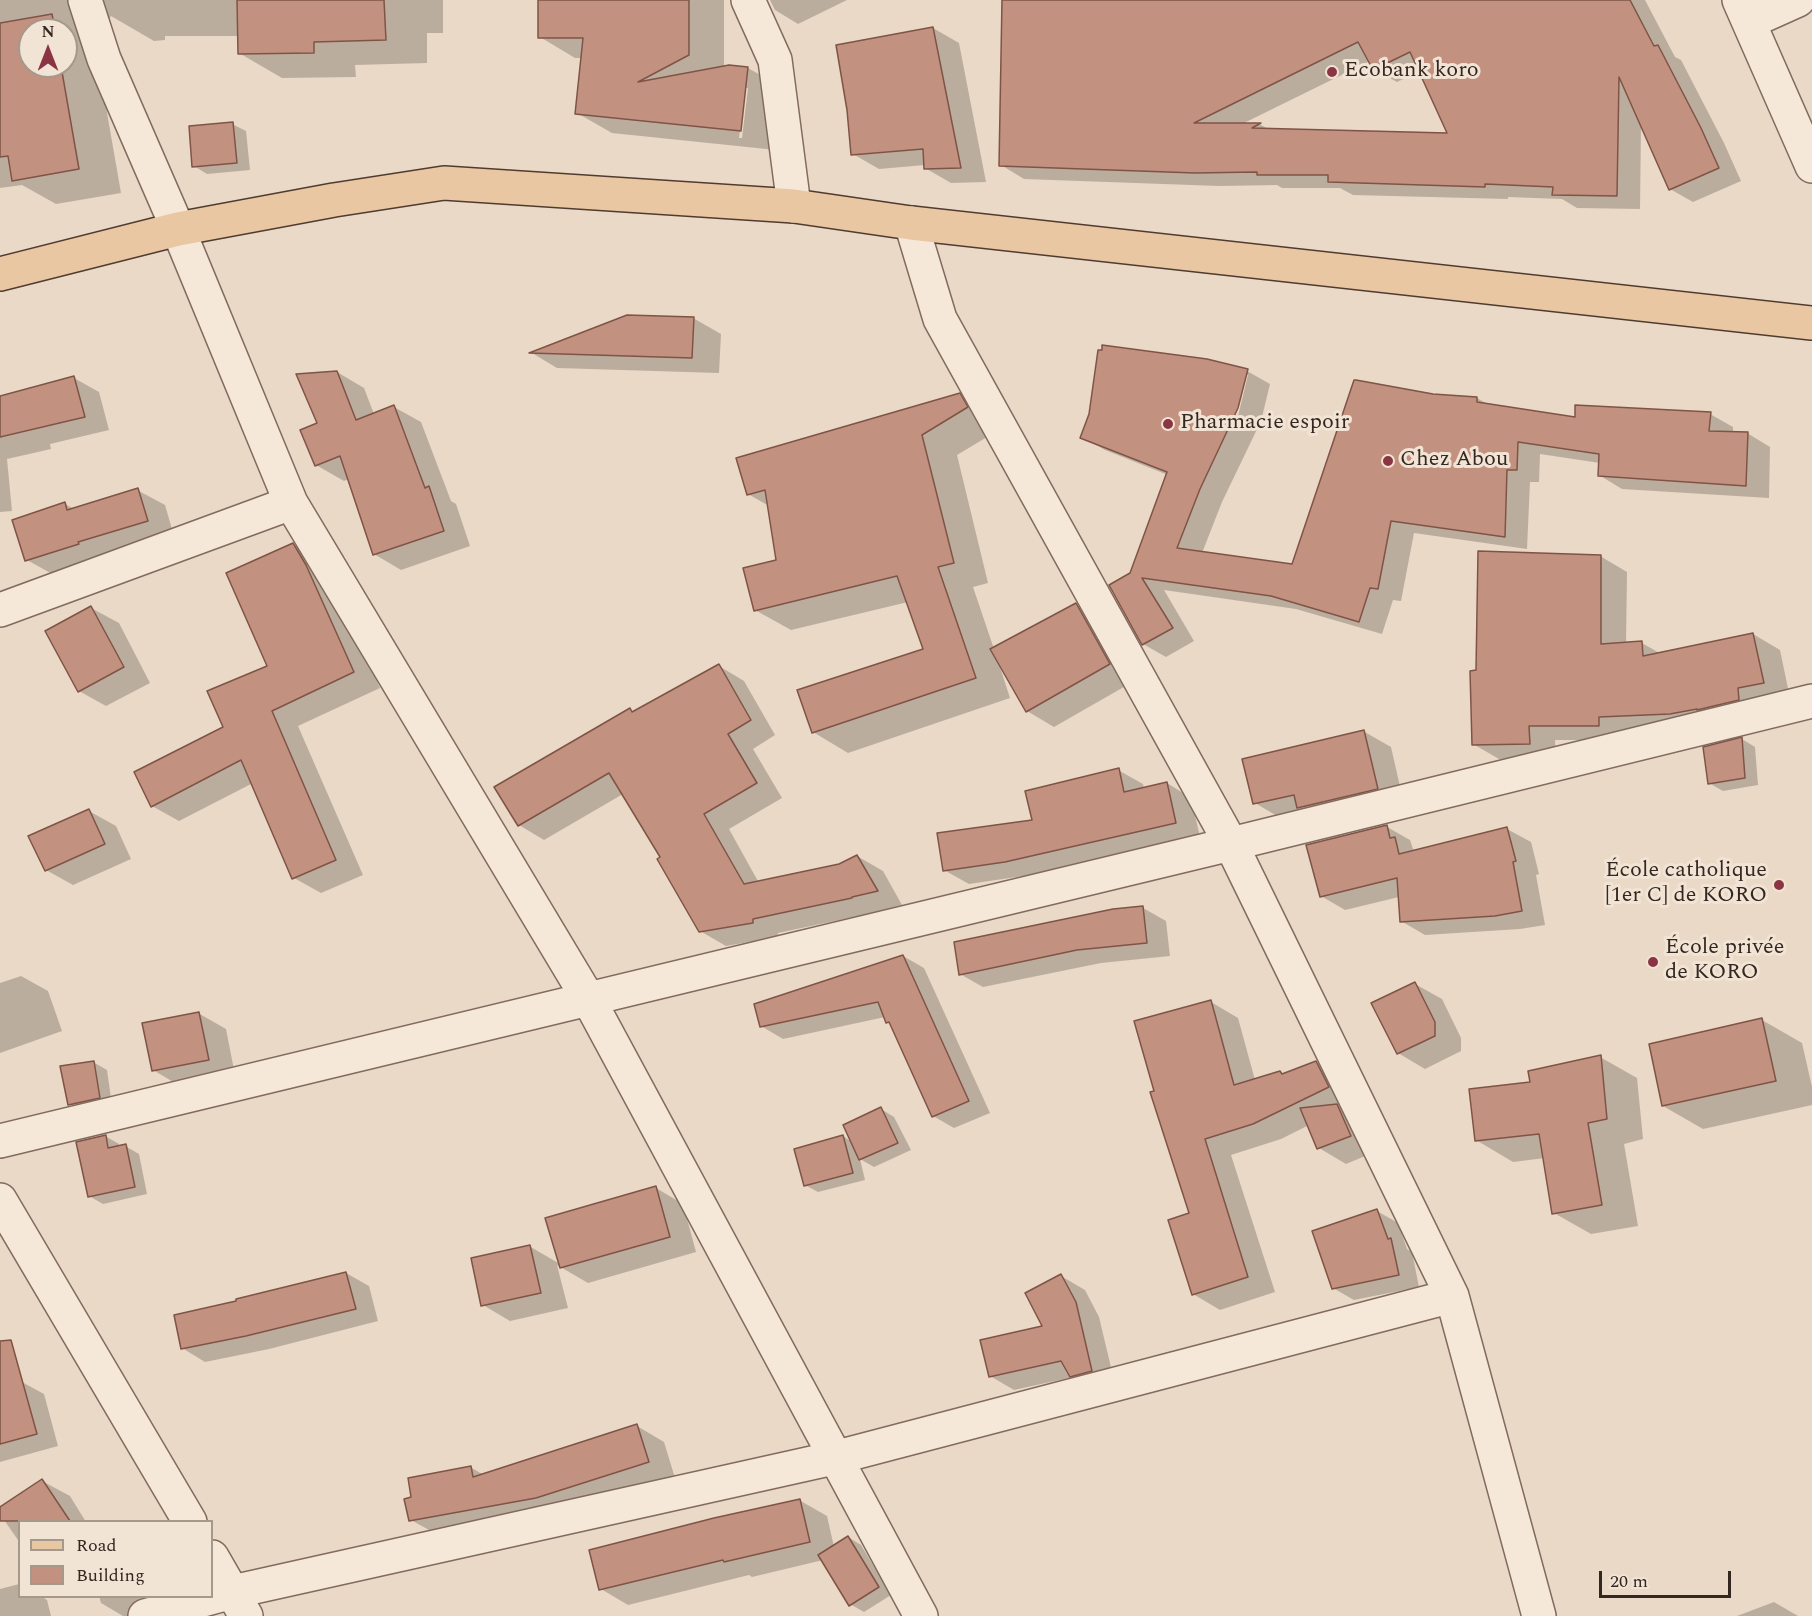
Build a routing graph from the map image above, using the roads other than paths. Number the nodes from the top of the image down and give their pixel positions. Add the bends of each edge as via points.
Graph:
1 (85, 0) edge
2 (748, 0) edge
3 (1798, 0) edge
4 (1744, 11) edge
5 (1812, 165) edge
6 (794, 206) junction
7 (911, 223) junction
8 (178, 229) junction
9 (0, 274) edge
10 (1812, 323) edge
11 (291, 502) junction
12 (0, 610) edge
13 (1812, 701) edge
14 (1231, 844) junction
15 (589, 1000) junction
16 (0, 1141) edge
17 (0, 1200) edge
18 (1452, 1296) junction
19 (834, 1458) junction
20 (189, 1520) edge
21 (213, 1559) edge
22 (239, 1604) edge
23 (146, 1616) edge
24 (921, 1616) edge
25 (1539, 1616) edge

1 - 8 street via 104,59
2 - 6 street via 775,60
3 - 4 street
4 - 5 street
6 - 7 main road
6 - 8 main road via 444,183
7 - 10 main road
7 - 14 street via 940,319
8 - 9 main road
8 - 11 street
11 - 12 street
11 - 15 street
13 - 14 street
14 - 15 street
14 - 18 street
15 - 16 street
15 - 19 street
17 - 20 street
18 - 19 street
18 - 25 street
19 - 22 street
19 - 24 street
21 - 22 street
22 - 23 street

